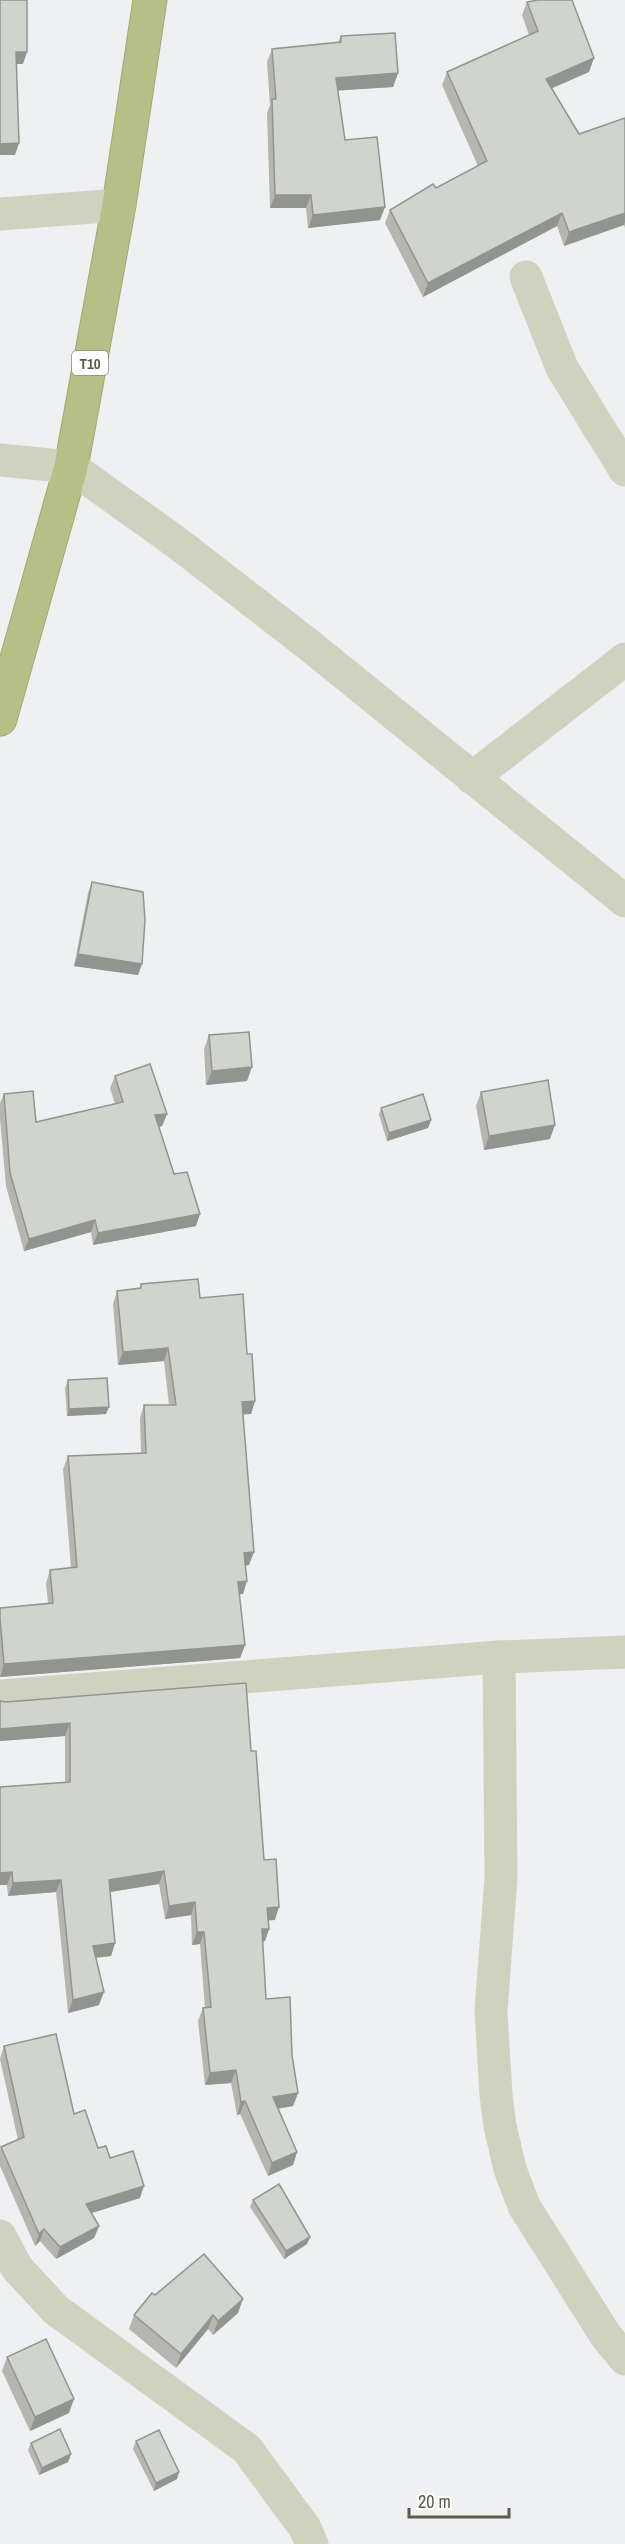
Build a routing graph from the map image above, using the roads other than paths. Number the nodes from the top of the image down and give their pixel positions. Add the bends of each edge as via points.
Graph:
1 (150, 0) edge
2 (119, 205) junction
3 (0, 214) edge
4 (526, 277) dead end
5 (0, 460) edge
6 (72, 467) junction
7 (625, 470) edge
8 (625, 660) edge
9 (0, 719) edge
10 (472, 778) junction
11 (625, 901) edge
12 (625, 1652) edge
13 (499, 1657) junction
14 (0, 1696) edge
15 (0, 2236) edge
16 (625, 2359) edge
17 (312, 2544) edge

1 - 2 highway, T10
2 - 3 street
2 - 6 highway, T10
4 - 7 street via 562,368
5 - 6 street
6 - 9 highway, T10
6 - 10 street via 274,618
8 - 10 street
10 - 11 street
12 - 13 street
13 - 14 street
13 - 16 street via 501,1877 491,2012 501,2126 510,2169 524,2206 606,2336
15 - 17 street via 17,2268 56,2310 247,2449 305,2528

